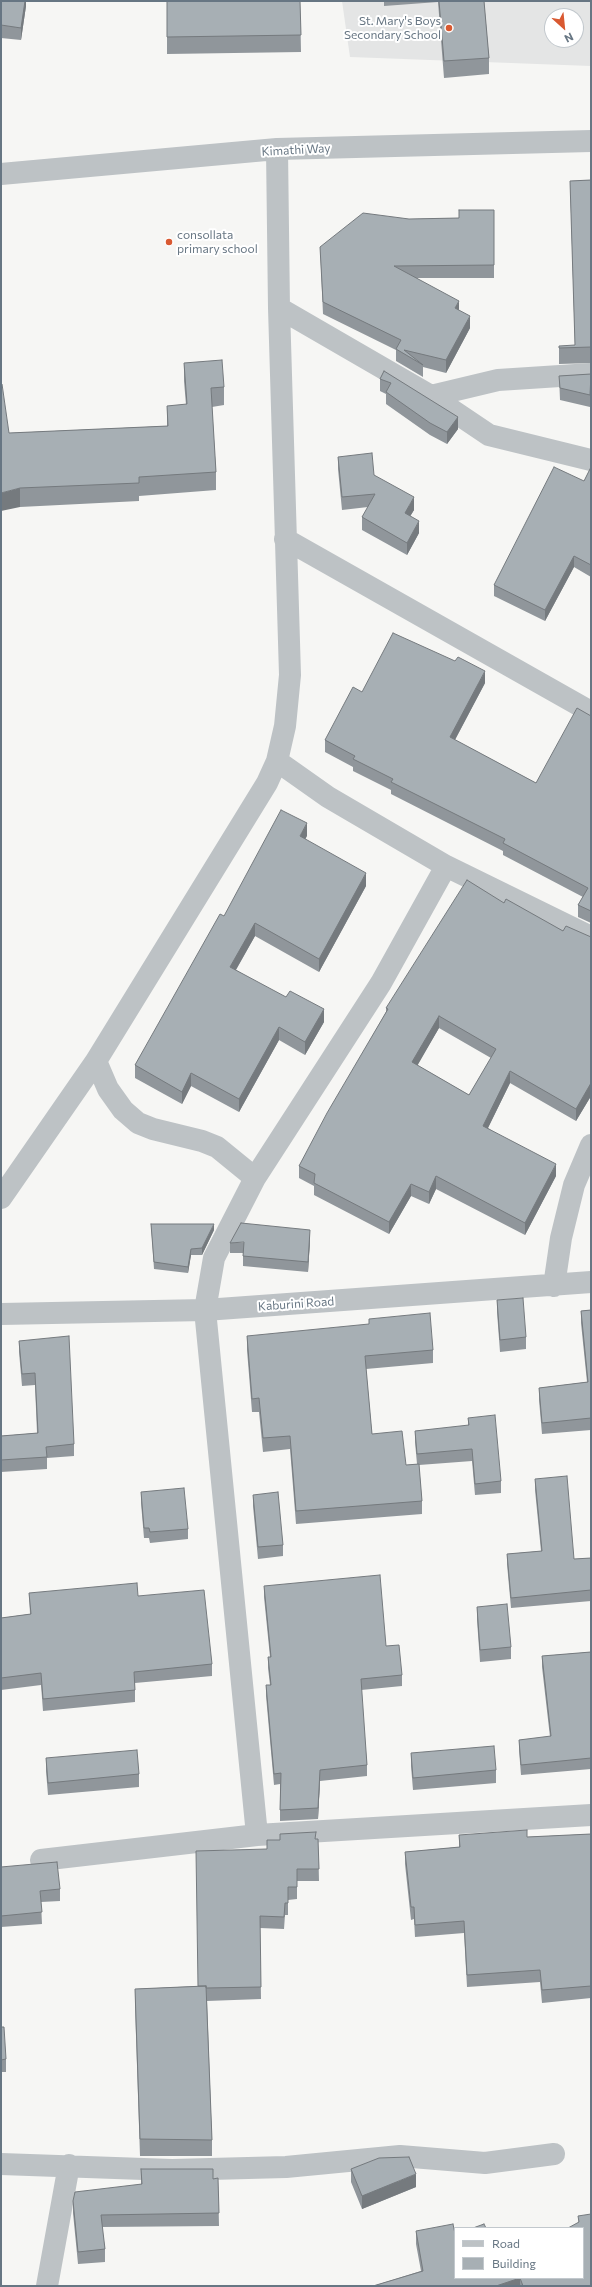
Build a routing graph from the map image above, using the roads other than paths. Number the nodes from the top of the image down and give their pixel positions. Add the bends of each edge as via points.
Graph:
1 (591, 141) edge
2 (277, 149) junction
3 (1, 174) edge
4 (279, 308) junction
5 (591, 374) edge
6 (431, 396) junction
7 (591, 460) edge
8 (285, 539) junction
9 (591, 712) edge
10 (277, 760) junction
11 (446, 866) junction
12 (591, 937) edge
13 (96, 1061) junction
14 (591, 1145) edge
15 (255, 1178) junction
16 (1, 1198) edge
17 (591, 1282) edge
18 (554, 1286) junction
19 (205, 1310) junction
20 (1, 1314) edge
21 (591, 1815) edge
22 (257, 1835) junction
23 (41, 1860) dead end
24 (554, 2154) dead end
25 (1, 2164) edge
26 (69, 2165) junction
27 (48, 2286) edge

1 - 2 street, Kimathi Way
2 - 3 street, Kimathi Way
2 - 4 street
4 - 6 street
4 - 8 street
5 - 6 street via 498,380
6 - 7 street via 489,435
8 - 9 street
8 - 10 street via 290,675 286,726
10 - 11 street via 328,797
10 - 13 street via 266,783
11 - 12 street
11 - 15 street via 381,983
13 - 15 street via 108,1089 123,1110 138,1123 217,1147
13 - 16 street
14 - 18 street via 572,1193 561,1238
15 - 19 street via 214,1258
17 - 18 street, Kaburini Road
18 - 19 street, Kaburini Road
19 - 20 street, Kaburini Road
19 - 22 street
21 - 22 street
22 - 23 street
24 - 26 street via 485,2163 400,2156 286,2167 172,2170
25 - 26 street
26 - 27 street

